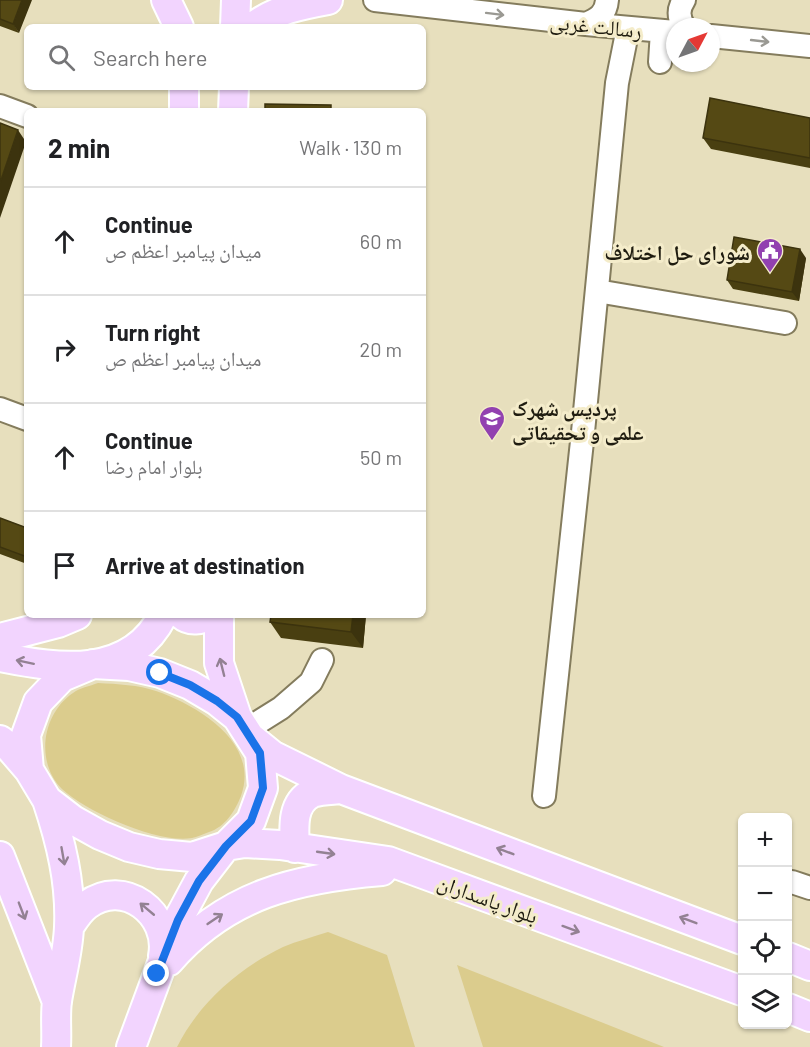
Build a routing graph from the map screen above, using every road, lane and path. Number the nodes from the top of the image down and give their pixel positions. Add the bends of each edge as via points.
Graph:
1 (166, 0) edge
2 (185, 0) edge
3 (236, 0) edge
4 (328, 0) edge
5 (375, 0) edge
6 (607, 0) edge
7 (684, 0) edge
8 (680, 18) edge
9 (178, 24) edge
10 (185, 24) edge
11 (235, 24) edge
12 (257, 24) edge
13 (586, 24) junction
14 (628, 28) junction
15 (666, 30) edge
16 (720, 37) edge
17 (810, 46) edge
18 (666, 48) edge
19 (660, 62) dead end
20 (184, 90) edge
21 (234, 90) edge
22 (0, 106) edge
23 (184, 108) edge
24 (233, 108) edge
25 (24, 115) edge
26 (597, 291) junction
27 (785, 323) dead end
28 (0, 409) edge
29 (24, 418) edge
30 (70, 618) edge
31 (162, 618) edge
32 (186, 618) edge
33 (205, 618) edge
34 (219, 618) edge
35 (0, 638) edge
36 (0, 657) edge
37 (322, 660) dead end
38 (93, 664) junction
39 (245, 728) junction
40 (0, 740) edge
41 (29, 770) junction
42 (341, 789) junction
43 (544, 796) dead end
44 (47, 800) junction
45 (226, 846) junction
46 (295, 848) junction
47 (0, 856) edge
48 (408, 869) junction
49 (69, 927) junction
50 (738, 938) edge
51 (792, 959) edge
52 (810, 966) edge
53 (160, 967) junction
54 (738, 990) edge
55 (57, 1002) junction
56 (792, 1010) edge
57 (810, 1017) edge
58 (56, 1047) edge
59 (131, 1047) edge

1 - 9 main road
2 - 10 main road
3 - 11 main road
4 - 12 main road via 286,9
5 -> 13 street, رسالت غربی
6 - 13 street via 597,20
7 - 8 street
13 - 14 street, رسالت غربی
14 - 15 street, رسالت غربی
14 - 26 street via 617,83
16 -> 17 street
18 - 19 street
20 - 23 main road
21 - 24 main road
22 - 25 street
26 - 27 street
26 - 43 street
28 - 29 street
30 - 35 main road
31 - 38 main road via 144,643 129,654
32 - 33 main road
39 -> 34 main road via 219,663
38 -> 36 main road via 37,665
37 - 39 street via 311,682 281,708
38 - 39 main road via 129,666 190,685 217,701
38 - 41 main road via 62,677 38,702 26,735
39 - 42 main road via 272,755
39 - 45 main road via 260,753 263,788 251,821
40 - 41 main road
41 - 44 main road
42 - 46 main road via 313,793 303,800 294,824
50 -> 42 main road
44 - 45 main road via 100,835 129,847 192,857
44 -> 49 main road via 68,884
45 - 46 main road, بلوار پاسداران via 245,843
45 - 53 main road via 199,881 178,920
46 -> 48 main road, بلوار پاسداران via 388,861
47 -> 55 main road
53 -> 48 main road via 217,917 254,896 292,884
48 -> 54 main road, بلوار پاسداران
53 -> 49 main road via 165,947 163,931 146,906 133,899 102,897 88,903
49 - 55 main road
51 - 52 main road
53 - 59 main road
55 - 58 main road
56 - 57 main road

